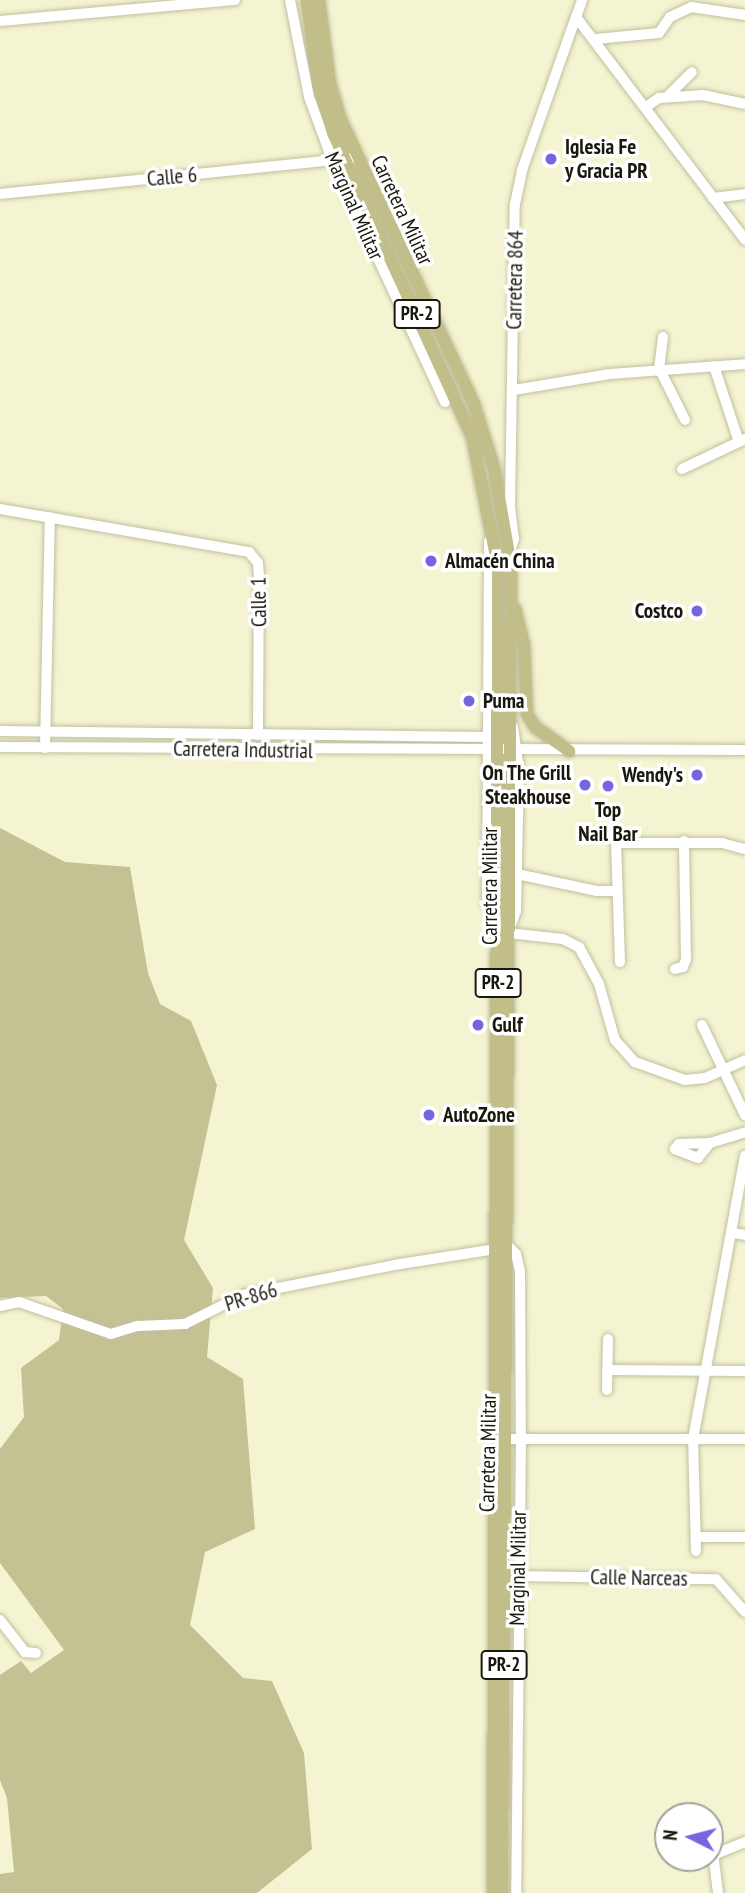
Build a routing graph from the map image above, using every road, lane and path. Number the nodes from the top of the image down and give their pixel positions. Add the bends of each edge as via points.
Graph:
1 (235, 0) edge
2 (290, 0) edge
3 (307, 0) edge
4 (319, 0) edge
5 (582, 0) edge
6 (745, 15) edge
7 (576, 17) junction
8 (0, 21) edge
9 (596, 39) junction
10 (692, 72) dead end
11 (667, 97) junction
12 (745, 104) edge
13 (646, 107) junction
14 (344, 160) junction
15 (0, 194) edge
16 (745, 194) edge
17 (713, 198) junction
18 (745, 240) edge
19 (663, 337) dead end
20 (745, 364) edge
21 (428, 365) junction
22 (714, 366) junction
23 (443, 368) junction
24 (660, 370) junction
25 (514, 390) junction
26 (445, 402) dead end
27 (685, 420) dead end
28 (742, 440) edge
29 (512, 462) junction
30 (682, 469) dead end
31 (488, 470) junction
32 (489, 502) junction
33 (0, 509) edge
34 (50, 517) junction
35 (510, 552) junction
36 (511, 601) junction
37 (0, 731) edge
38 (45, 732) junction
39 (258, 735) junction
40 (487, 737) junction
41 (0, 747) edge
42 (45, 748) junction
43 (745, 750) edge
44 (569, 751) junction
45 (504, 752) junction
46 (540, 752) junction
47 (519, 783) junction
48 (684, 841) junction
49 (745, 849) edge
50 (517, 874) junction
51 (617, 891) junction
52 (503, 929) junction
53 (620, 962) dead end
54 (675, 969) dead end
55 (702, 1025) dead end
56 (745, 1060) edge
57 (723, 1070) junction
58 (745, 1115) edge
59 (745, 1132) edge
60 (710, 1143) dead end
61 (745, 1156) edge
62 (733, 1233) junction
63 (745, 1235) edge
64 (502, 1248) junction
65 (0, 1306) edge
66 (608, 1339) dead end
67 (607, 1370) junction
68 (707, 1371) junction
69 (745, 1371) edge
70 (607, 1390) dead end
71 (514, 1438) junction
72 (494, 1439) junction
73 (693, 1439) junction
74 (745, 1439) edge
75 (696, 1537) junction
76 (745, 1537) edge
77 (518, 1547) junction
78 (696, 1551) dead end
79 (517, 1576) junction
80 (503, 1581) junction
81 (745, 1612) edge
82 (0, 1620) edge
83 (36, 1653) dead end
84 (745, 1842) edge
85 (492, 1893) edge
86 (502, 1893) edge
87 (516, 1893) edge
88 (718, 1893) edge

1 - 8 street
2 - 14 street, Marginal Militar via 309,97
3 - 14 main road, Carretera Militar / PR-2 via 319,88
4 - 14 main road, Carretera Militar / PR-2
5 - 7 street, Carretera 864
6 - 9 street via 691,7 670,17 659,33
7 - 9 street
7 - 25 street, Carretera 864 via 522,170 515,204
9 - 13 street
10 - 11 street
11 - 12 street via 719,95
11 - 13 street
13 - 17 street
14 - 15 street, Calle 6
14 - 21 street, Marginal Militar
14 - 23 main road, Carretera Militar / PR-2
14 - 31 main road, Carretera Militar / PR-2 via 466,386
16 - 17 street
17 - 18 street
19 - 24 street
20 - 22 street
21 - 23 street
21 - 26 street, Marginal Militar
22 - 24 street
22 - 28 street
23 - 31 main road, Carretera Militar / PR-2
24 - 25 street
24 - 27 street
25 - 29 street, Carretera 864
28 - 30 street
29 - 31 street
29 - 35 street, Carretera 864 via 514,539
31 - 32 main road, Carretera Militar / PR-2
31 - 35 main road, Carretera Militar / PR-2
32 - 40 street
32 - 45 main road, Carretera Militar / PR-2 via 500,600
33 - 34 street, Calle 1
34 - 38 street
34 - 39 street, Calle 1 via 249,552 258,563
35 - 36 main road, Carretera Militar / PR-2
36 - 44 main road via 524,646 527,714 535,727
36 - 45 main road, Carretera Militar / PR-2 via 510,715
37 - 38 street
38 - 39 street
38 - 42 street
39 - 40 street
40 - 45 street
41 - 42 street, Carretera Industrial
42 - 45 street, Carretera Industrial
43 - 44 street, Carretera Industrial
44 - 46 street, Carretera Industrial
45 - 46 street, Carretera Industrial
45 - 47 street
45 - 52 main road, Carretera Militar / PR-2
45 - 52 street via 488,904
46 - 47 street via 526,762
47 - 50 street
48 - 49 street
48 - 51 street via 616,843
48 - 54 street via 686,959 683,967
50 - 51 street via 596,891
50 - 52 street via 516,911
51 - 53 street
52 - 57 street via 563,939 579,947 599,984 615,1040 635,1062 685,1080
52 - 64 main road, Carretera Militar / PR-2
55 - 57 street
56 - 57 street
57 - 58 street
59 - 60 street
61 - 62 street
62 - 63 street
62 - 68 street
64 - 65 street, PR-866 / PR-866 via 243,1295 185,1324 138,1326 111,1334 19,1302
64 - 71 main road, Carretera Militar / PR-2
64 - 72 main road, Carretera Militar / PR-2
66 - 67 street
67 - 68 street
67 - 70 street
68 - 69 street
68 - 73 street
71 - 72 street
71 - 73 street
71 - 77 street, Marginal Militar
71 - 80 main road, Carretera Militar / PR-2
72 - 85 main road, Carretera Militar / PR-2
73 - 74 street
73 - 75 street
75 - 76 street
75 - 78 street
77 - 79 street, Marginal Militar
77 - 80 street
79 - 81 street, Calle Narceas via 716,1579
79 - 87 street, Marginal Militar
80 - 86 main road, Carretera Militar / PR-2
82 - 83 street via 25,1652
84 - 88 street via 713,1855

